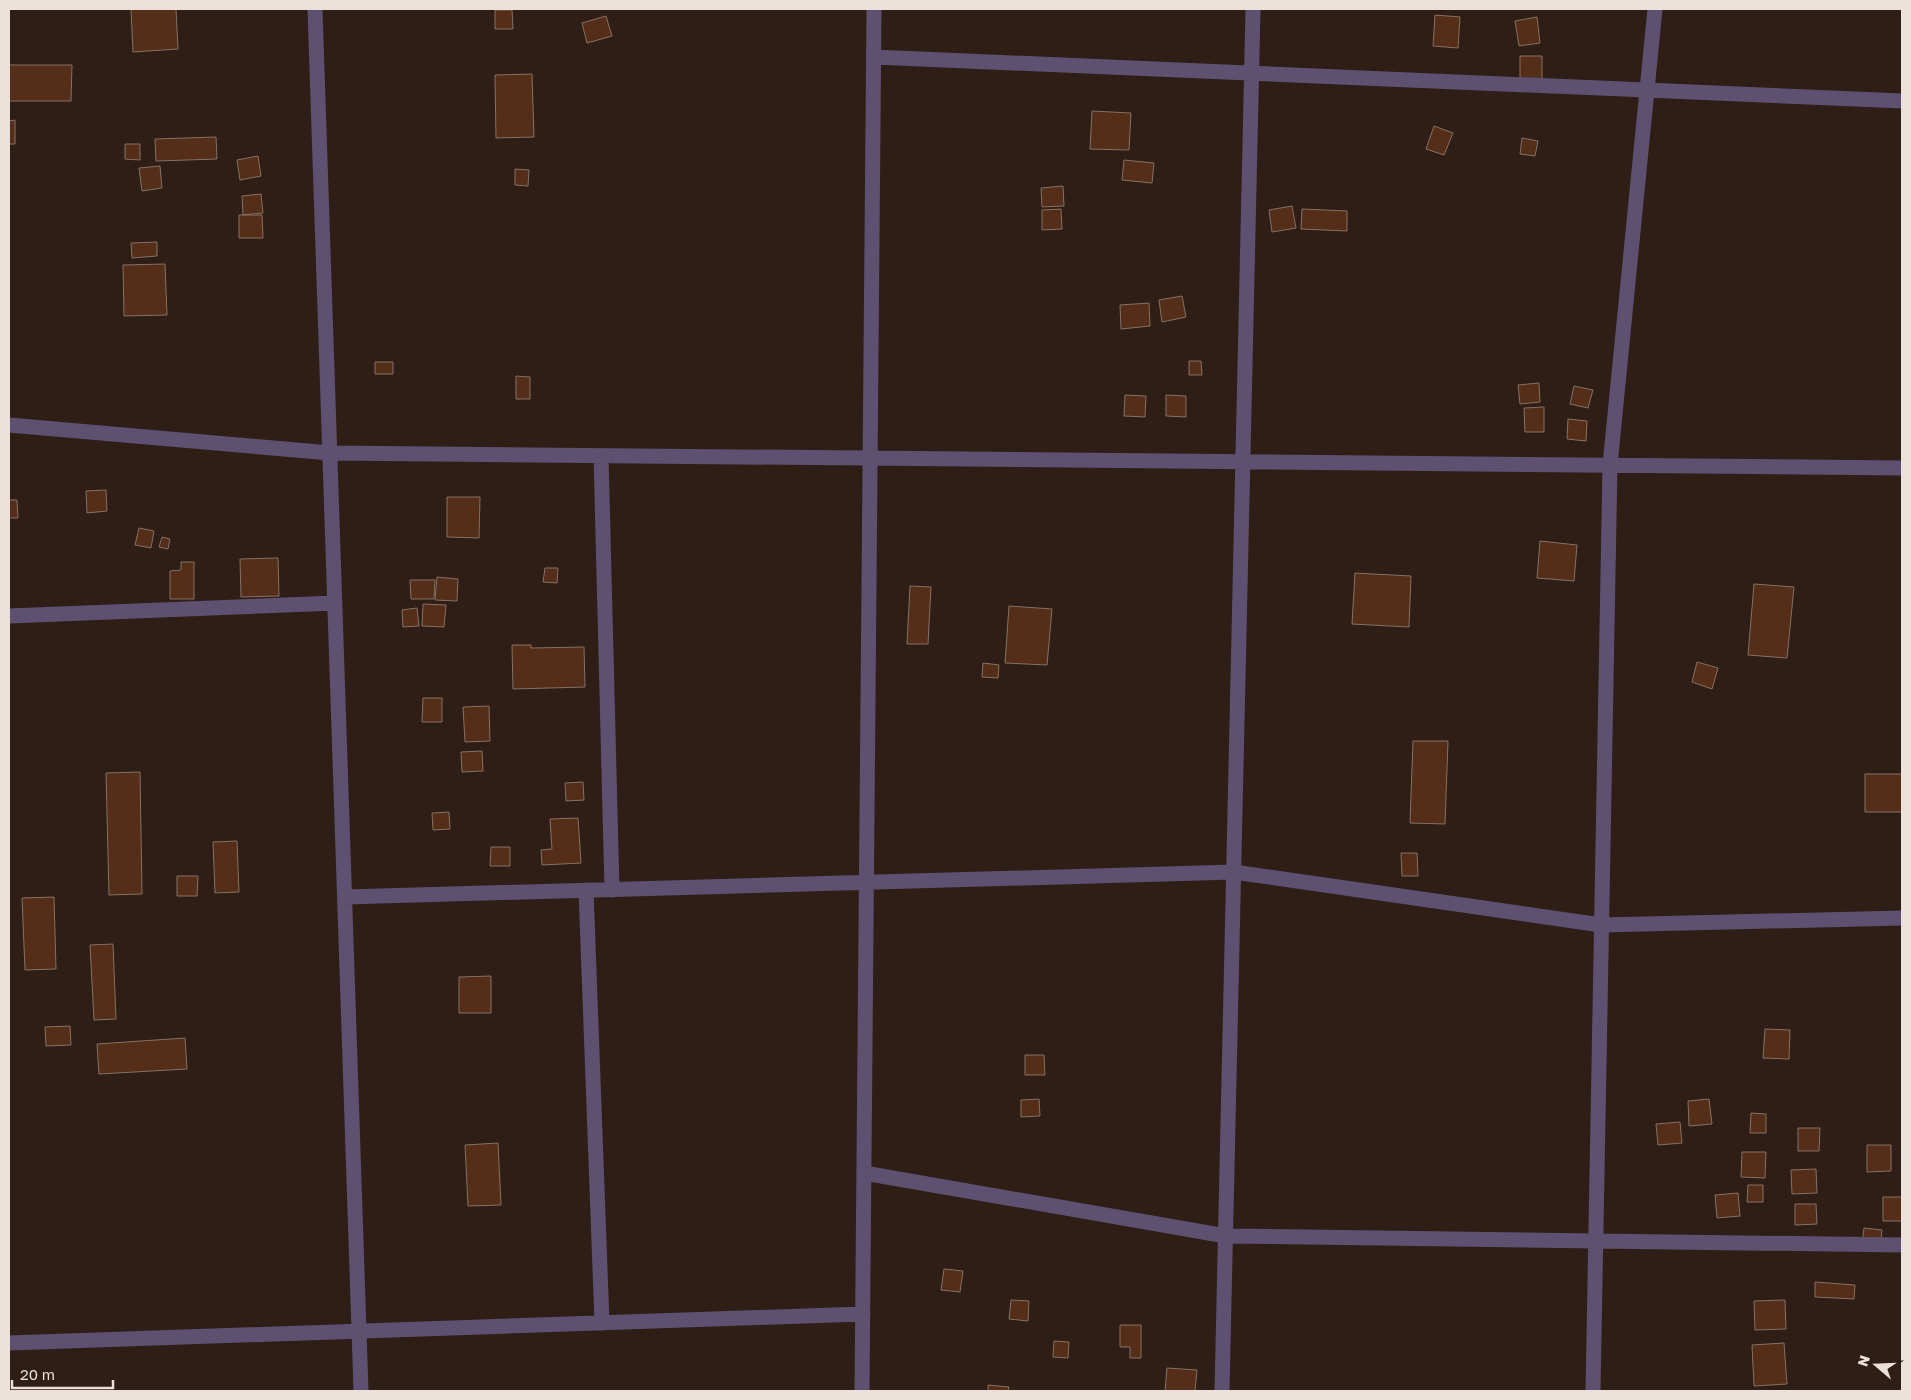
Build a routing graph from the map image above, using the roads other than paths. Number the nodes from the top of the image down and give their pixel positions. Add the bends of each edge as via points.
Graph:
1 (315, 9) edge
2 (874, 9) edge
3 (1254, 9) edge
4 (1655, 9) edge
5 (874, 57) junction
6 (1252, 73) junction
7 (1647, 90) junction
8 (1902, 101) edge
9 (9, 425) edge
10 (330, 453) junction
11 (601, 456) junction
12 (870, 458) junction
13 (1243, 462) junction
14 (1610, 465) junction
15 (1902, 468) edge
16 (335, 603) junction
17 (9, 616) edge
18 (1234, 872) junction
19 (867, 882) junction
20 (586, 890) junction
21 (612, 890) junction
22 (345, 897) junction
23 (1902, 918) edge
24 (1601, 925) junction
25 (864, 1174) junction
26 (1226, 1236) junction
27 (1595, 1240) junction
28 (1902, 1245) edge
29 (863, 1314) junction
30 (602, 1323) junction
31 (359, 1331) junction
32 (9, 1343) edge
33 (361, 1391) edge
34 (862, 1391) edge
35 (1222, 1391) edge
36 (1592, 1391) edge

1 - 10 street
2 - 5 street
3 - 6 street
4 - 7 street
5 - 6 street
5 - 12 street
6 - 7 street
6 - 13 street
7 - 8 street
7 - 14 street
9 - 10 street
10 - 11 street
10 - 16 street
11 - 12 street
11 - 21 street
12 - 13 street
12 - 19 street
13 - 14 street
13 - 18 street
14 - 15 street
14 - 24 street
16 - 17 street
16 - 22 street
18 - 19 street
18 - 24 street
18 - 26 street
19 - 21 street
19 - 25 street
20 - 21 street
20 - 22 street
20 - 30 street
22 - 31 street
23 - 24 street
24 - 27 street
25 - 26 street
25 - 29 street
26 - 27 street
26 - 35 street
27 - 28 street
27 - 36 street
29 - 30 street
29 - 34 street
30 - 31 street
31 - 32 street
31 - 33 street

